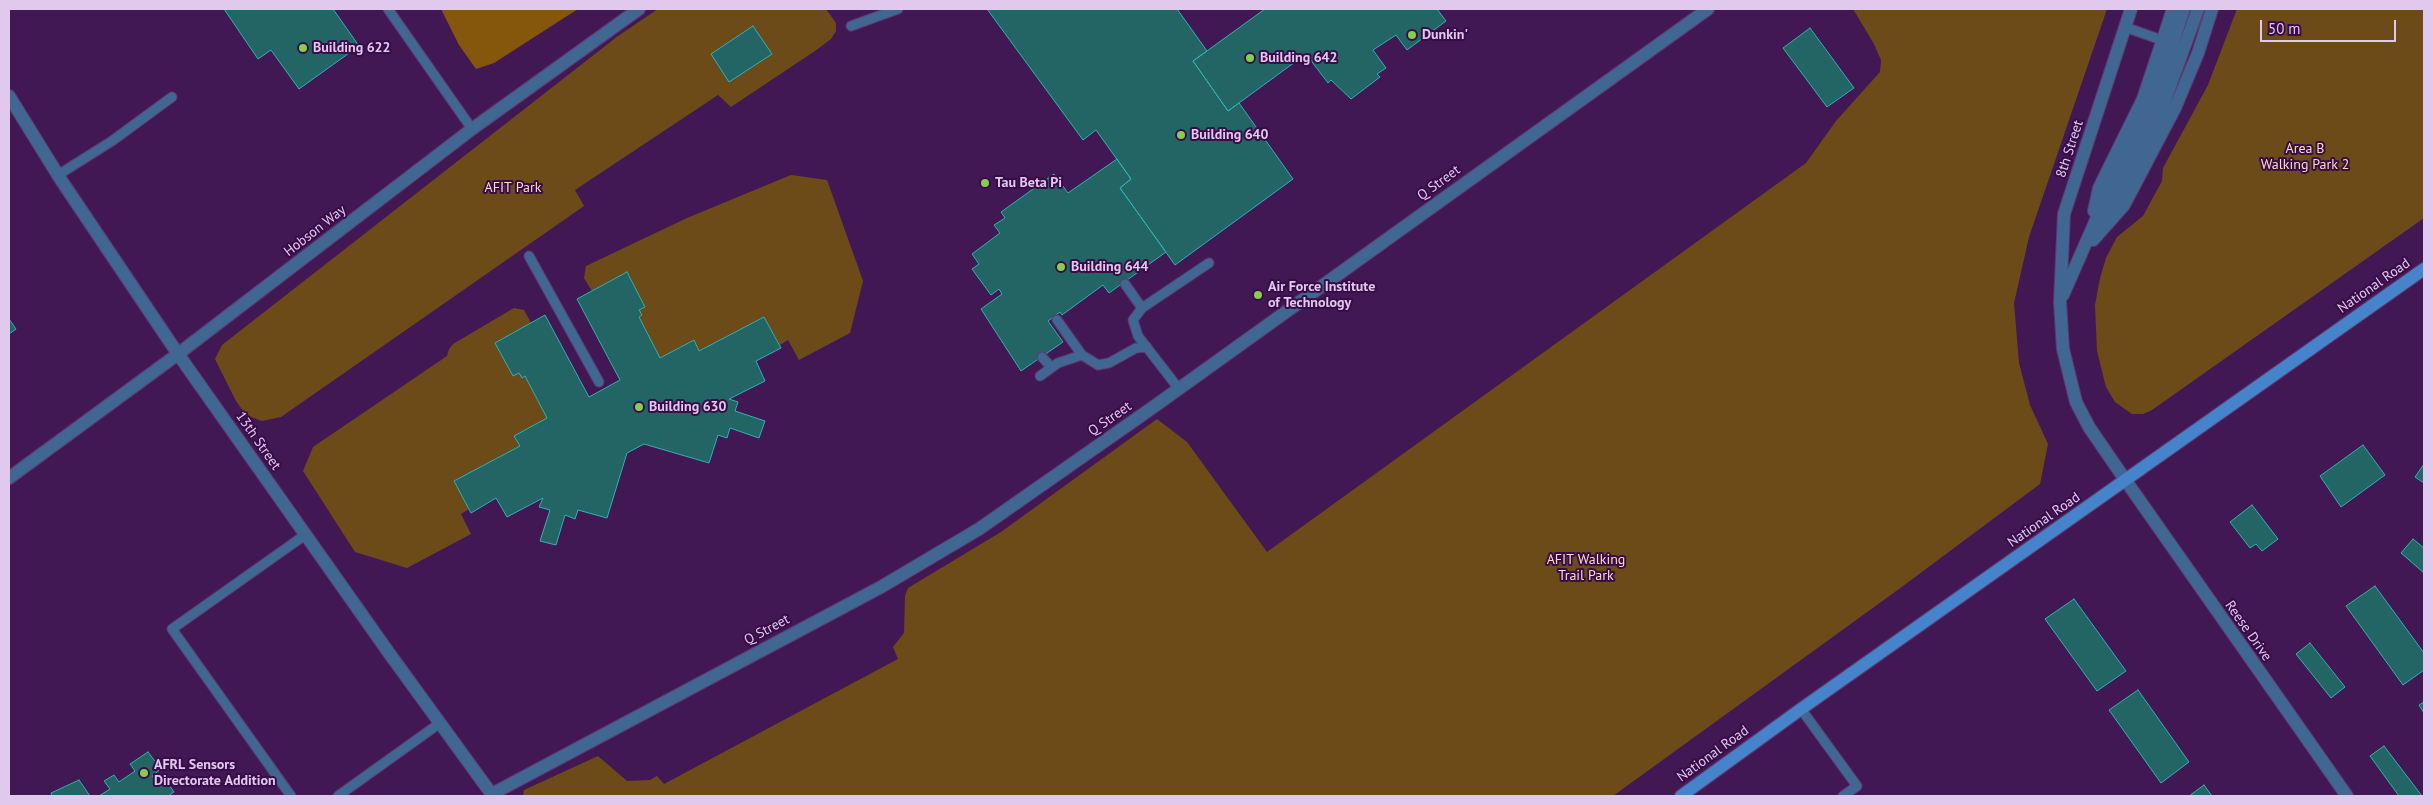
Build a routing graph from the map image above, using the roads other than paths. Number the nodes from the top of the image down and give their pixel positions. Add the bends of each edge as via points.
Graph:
1 (388, 9) edge
2 (639, 9) edge
3 (898, 9) edge
4 (1708, 9) edge
5 (2131, 9) edge
6 (2173, 9) edge
7 (2184, 9) edge
8 (2198, 9) edge
9 (2212, 9) edge
10 (851, 26) dead end
11 (2125, 27) junction
12 (2174, 44) junction
13 (2198, 53) junction
14 (9, 96) edge
15 (172, 97) dead end
16 (472, 129) junction
17 (58, 175) junction
18 (2086, 247) junction
19 (529, 256) dead end
20 (1210, 263) dead end
21 (2424, 269) edge
22 (1125, 284) dead end
23 (2060, 302) junction
24 (1142, 308) junction
25 (1057, 320) dead end
26 (1147, 347) junction
27 (178, 354) junction
28 (1082, 355) junction
29 (1042, 357) dead end
30 (1051, 367) junction
31 (1040, 376) dead end
32 (599, 382) dead end
33 (1179, 389) junction
34 (9, 478) edge
35 (2126, 481) junction
36 (305, 535) junction
37 (1801, 709) junction
38 (440, 723) junction
39 (491, 795) edge
40 (291, 796) edge
41 (338, 796) edge
42 (1681, 796) edge
43 (1843, 796) edge
44 (2347, 796) edge

1 - 16 lane
2 - 16 street, Hobson Way
3 - 10 lane
4 - 33 street, Q Street
5 - 11 street, 8th Street
6 - 12 street
7 - 12 street
8 - 12 street
9 - 13 street
11 - 12 lane
11 - 23 street, 8th Street via 2064,214
12 - 13 lane
12 - 18 street via 2099,188
12 - 18 street via 2174,79 2116,200
13 - 18 street via 2175,108 2124,205
14 - 17 street, 13th Street
15 - 17 lane
16 - 27 street, Hobson Way
17 - 27 street, 13th Street
18 - 23 street, 8th Street
19 - 32 lane
20 - 24 lane
21 - 35 main road, National Road
22 - 24 lane
23 - 35 street, 8th Street via 2063,349 2076,402
24 - 26 lane via 1133,320
25 - 28 lane
26 - 28 lane via 1136,348 1104,365 1094,364
26 - 33 lane
27 - 34 street, Hobson Way
27 - 36 street, 13th Street
28 - 30 lane
29 - 30 lane
30 - 31 lane
33 - 39 street, Q Street via 1015,506 925,562
35 - 37 main road, National Road
35 - 44 street, Reese Drive
36 - 38 street, 13th Street
36 - 40 lane via 172,629
37 - 42 main road, National Road
37 - 43 lane via 1857,786
38 - 39 street, 13th Street
38 - 41 lane

